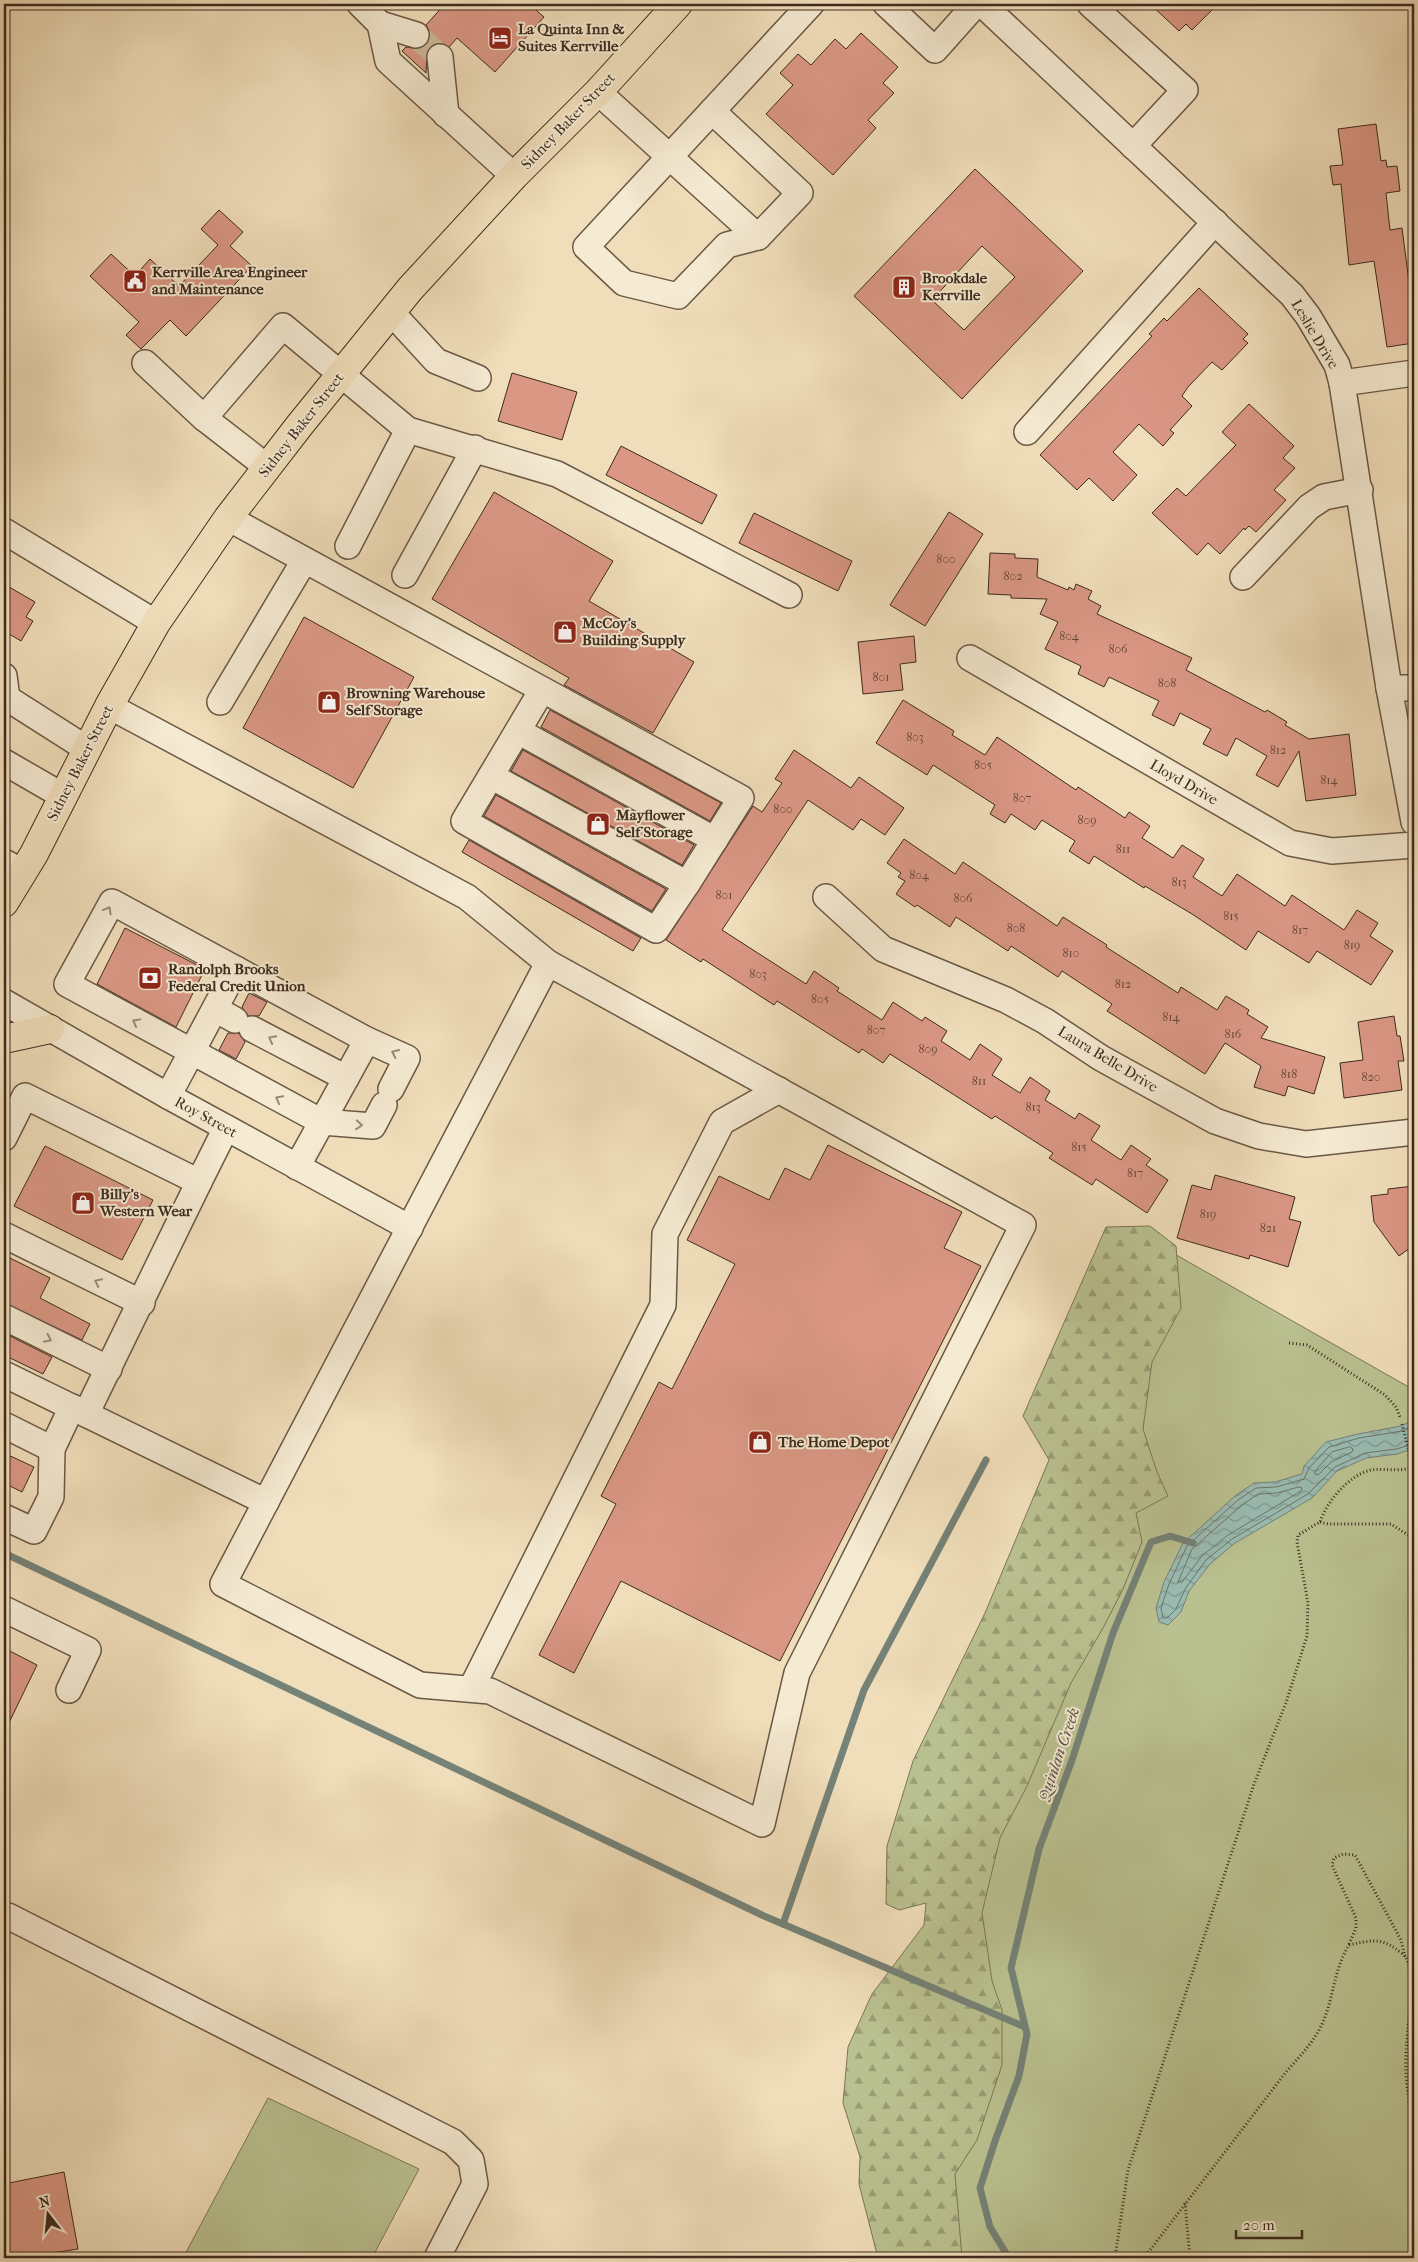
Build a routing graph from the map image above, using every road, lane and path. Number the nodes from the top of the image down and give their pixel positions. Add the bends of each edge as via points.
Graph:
1 (360, 4) edge
2 (678, 4) edge
3 (811, 4) edge
4 (886, 4) edge
5 (976, 4) edge
6 (982, 4) edge
7 (1090, 4) edge
8 (380, 24) junction
9 (416, 35) tunnel mouth
10 (440, 57) tunnel mouth
11 (598, 92) junction
12 (712, 111) junction
13 (446, 115) junction
14 (1133, 146) junction
15 (669, 157) junction
16 (514, 176) junction
17 (1215, 222) junction
18 (758, 237) junction
19 (391, 312) junction
20 (145, 363) dead end
21 (1414, 373) edge
22 (341, 374) junction
23 (478, 378) dead end
24 (1342, 383) junction
25 (204, 418) junction
26 (408, 430) junction
27 (1027, 432) dead end
28 (475, 448) junction
29 (267, 467) junction
30 (1360, 490) junction
31 (228, 518) junction
32 (4, 531) edge
33 (348, 546) dead end
34 (304, 561) junction
35 (405, 576) dead end
36 (1243, 577) dead end
37 (789, 595) dead end
38 (156, 623) junction
39 (970, 658) dead end
40 (4, 676) edge
41 (1389, 688) junction
42 (1414, 688) edge
43 (542, 690) junction
44 (220, 702) dead end
45 (109, 706) junction
46 (518, 731) junction
47 (87, 748) junction
48 (4, 762) edge
49 (491, 776) junction
50 (63, 796) junction
51 (1414, 822) edge
52 (715, 840) junction
53 (1414, 845) edge
54 (13, 867) edge
55 (687, 884) junction
56 (826, 897) dead end
57 (4, 904) edge
58 (548, 962) junction
59 (236, 969) junction
60 (4, 1002) edge
61 (234, 1019) junction
62 (50, 1029) junction
63 (4, 1039) edge
64 (367, 1040) junction
65 (192, 1052) junction
66 (346, 1078) junction
67 (779, 1090) junction
68 (168, 1096) junction
69 (322, 1122) junction
70 (226, 1128) junction
71 (1414, 1132) edge
72 (4, 1138) edge
73 (297, 1167) junction
74 (199, 1182) junction
75 (410, 1228) junction
76 (4, 1236) edge
77 (142, 1303) junction
78 (4, 1317) edge
79 (1289, 1342) dead end
80 (109, 1369) junction
81 (4, 1374) edge
82 (79, 1411) junction
83 (1400, 1416) dead end
84 (1402, 1424) dead end
85 (4, 1425) edge
86 (52, 1449) junction
87 (266, 1502) junction
88 (4, 1517) edge
89 (1320, 1522) junction
90 (1414, 1539) edge
91 (4, 1609) edge
92 (471, 1689) junction
93 (69, 1690) dead end
94 (4, 1916) edge
95 (1349, 1945) junction
96 (1405, 1957) junction
97 (1414, 2123) edge
98 (1185, 2203) junction
99 (437, 2258) edge
100 (1115, 2258) edge
101 (1144, 2258) edge
102 (1190, 2258) edge

1 - 8 street
2 - 11 main road, Sidney Baker Street
3 - 12 street
4 - 5 street via 935,50
6 - 14 street, Leslie Drive
7 - 14 street via 1184,90
8 - 9 street
8 - 13 street via 388,61
10 - 13 street
11 - 15 street
11 - 16 main road, Sidney Baker Street
12 - 15 street
12 - 18 street via 800,193
13 - 16 street
14 - 17 street, Leslie Drive
15 - 18 street
15 - 18 street via 586,247 624,283 678,296 727,245
16 - 19 main road, Sidney Baker Street
17 - 24 street, Leslie Drive via 1292,295 1337,365
17 - 27 street
19 - 22 main road, Sidney Baker Street
19 - 23 street via 436,361
20 - 25 street
21 - 24 street
22 - 25 street via 283,326
22 - 26 street
22 - 29 main road, Sidney Baker Street
24 - 30 street, Leslie Drive
25 - 29 street
26 - 28 street
26 - 33 street
28 - 35 street
28 - 37 street via 557,474
29 - 31 main road, Sidney Baker Street
30 - 36 street via 1324,498 1309,507
30 - 41 street, Leslie Drive
31 - 34 street
31 - 38 main road, Sidney Baker Street
32 - 38 street
34 - 43 street
34 - 44 street
38 - 45 main road, Sidney Baker Street
39 - 53 street, Lloyd Drive via 1290,843 1332,851
40 - 47 street via 7,698
41 - 42 street
41 - 51 street, Leslie Drive
43 - 46 street
43 - 52 street via 741,798
45 - 47 main road, Sidney Baker Street
45 - 58 street via 467,897
46 - 49 street
46 - 52 street
47 - 50 main road, Sidney Baker Street
48 - 50 street
49 - 55 street
49 - 55 street via 464,820 656,930
50 - 54 main road, Sidney Baker Street
52 - 55 street
54 - 57 main road, Sidney Baker Street
56 - 71 street, Laura Belle Drive via 883,948 1006,1000 1215,1122 1258,1136 1306,1144
58 - 67 street
58 - 75 street
59 - 61 street
59 - 64 street
65 -> 59 street via 67,984 112,902
60 - 62 street, Roy Street
61 - 65 street
66 -> 61 street
62 - 63 main road
62 - 68 street, Roy Street
64 - 66 street
69 -> 64 street via 373,1126 407,1058
65 - 68 street
69 -> 65 street
66 - 69 street
67 - 92 street via 722,1122 665,1234 663,1305
67 - 92 street via 1023,1225 797,1673 762,1824 490,1691
68 - 70 street, Roy Street
69 - 73 street
70 - 73 street, Roy Street
70 - 74 street
72 - 74 street via 25,1096
73 - 75 street, Roy Street
74 - 77 street
75 - 87 street
77 -> 76 street
77 - 80 street
78 -> 80 street
79 - 83 path via 1307,1345 1385,1395 1396,1406
80 - 82 street
81 - 82 street
82 - 86 street
82 - 87 street
84 - 89 path via 1410,1468 1359,1474 1323,1512
85 - 86 street
86 - 88 street via 51,1497 34,1531
87 - 92 street via 222,1584 420,1686
89 - 90 path via 1391,1524
89 - 100 path via 1298,1536 1297,1542 1308,1603 1307,1636 1286,1703 1254,1784 1128,2170
91 - 93 street via 88,1650
94 - 99 street via 453,2142 471,2160 475,2184
95 - 96 path via 1366,1941 1386,1942
95 - 96 path via 1356,1928 1356,1918 1332,1865 1334,1858 1343,1854 1355,1855 1363,1868 1401,1940
95 - 98 path via 1340,1960 1323,2022 1311,2044
96 - 97 path via 1410,1976 1411,2003 1406,2078
98 - 101 path
98 - 102 path

